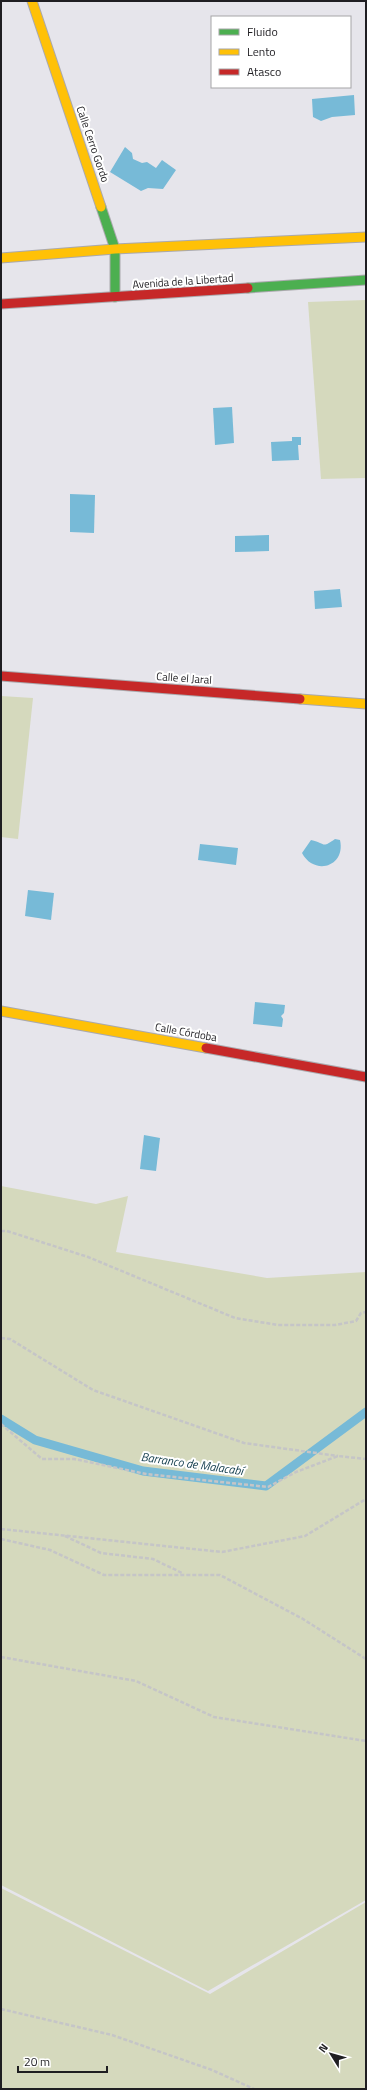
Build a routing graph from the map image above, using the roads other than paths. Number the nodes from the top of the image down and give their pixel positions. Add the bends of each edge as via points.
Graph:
1 (32, 1) edge
2 (366, 237) edge
3 (115, 249) junction
4 (1, 258) edge
5 (366, 280) edge
6 (115, 297) junction
7 (1, 304) edge
8 (1, 676) edge
9 (366, 704) edge
10 (1, 1011) edge
11 (366, 1077) edge

1 - 3 street, Calle Cerro Gordo
2 - 3 street
3 - 4 street
3 - 6 street, Calle Cerro Gordo
5 - 6 street, Avenida de la Libertad
6 - 7 street, Avenida de la Libertad
8 - 9 street, Calle el Jaral
10 - 11 street, Calle Córdoba

